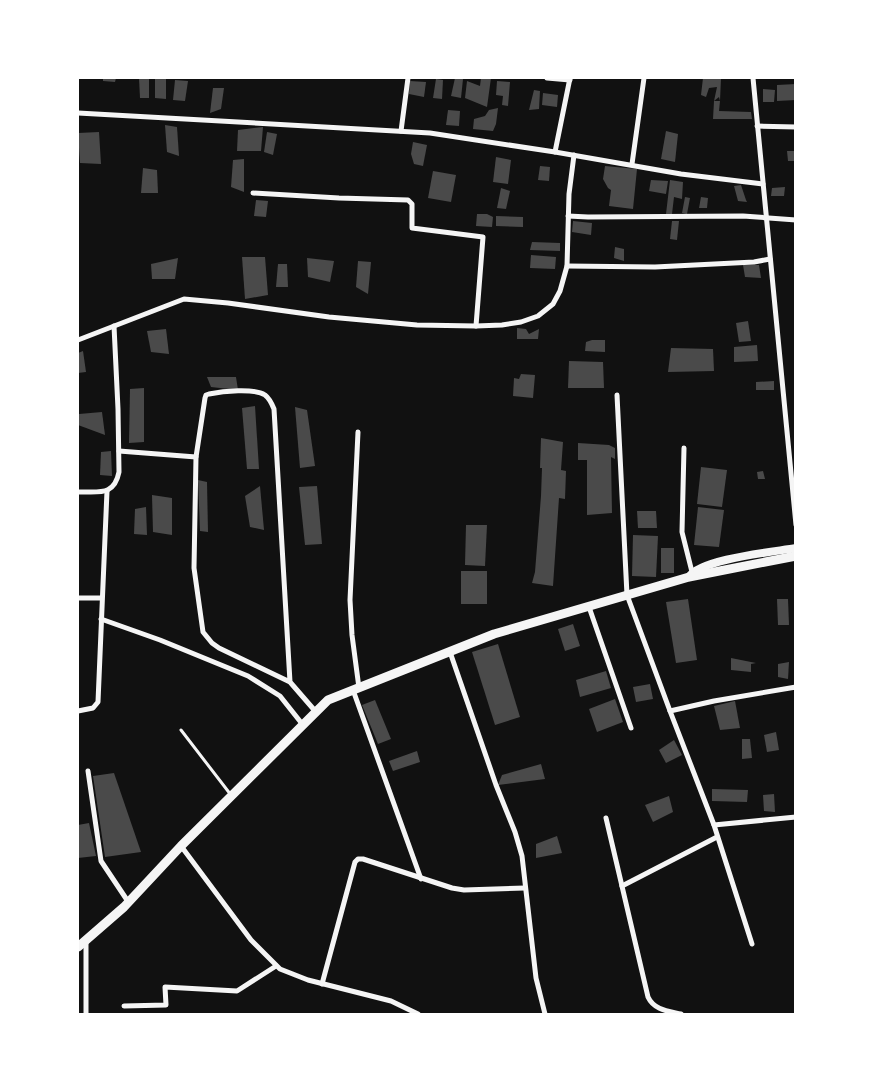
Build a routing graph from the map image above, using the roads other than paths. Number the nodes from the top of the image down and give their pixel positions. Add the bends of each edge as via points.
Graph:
1 (408, 78) edge
2 (547, 78) edge
3 (644, 78) edge
4 (753, 78) edge
5 (570, 79) edge
6 (78, 113) edge
7 (757, 126) junction
8 (796, 127) edge
9 (401, 131) junction
10 (555, 152) junction
11 (574, 155) junction
12 (632, 164) junction
13 (763, 184) junction
14 (253, 193) dead end
15 (568, 216) junction
16 (767, 218) junction
17 (796, 220) edge
18 (770, 259) junction
19 (566, 266) junction
20 (114, 326) junction
21 (476, 326) junction
22 (78, 340) edge
23 (617, 395) dead end
24 (358, 432) dead end
25 (684, 448) dead end
26 (119, 451) junction
27 (196, 457) junction
28 (107, 491) junction
29 (78, 492) edge
30 (796, 525) edge
31 (796, 548) edge
32 (796, 556) edge
33 (690, 574) junction
34 (627, 595) junction
35 (78, 598) edge
36 (101, 598) junction
37 (589, 607) junction
38 (101, 619) junction
39 (450, 652) junction
40 (290, 682) junction
41 (796, 687) edge
42 (356, 689) junction
43 (78, 711) edge
44 (670, 711) junction
45 (316, 712) junction
46 (303, 725) junction
47 (631, 728) dead end
48 (181, 730) dead end
49 (88, 771) dead end
50 (232, 796) junction
51 (796, 817) edge
52 (606, 818) dead end
53 (714, 825) junction
54 (717, 837) junction
55 (181, 846) junction
56 (421, 879) junction
57 (622, 886) junction
58 (525, 888) junction
59 (129, 902) junction
60 (86, 940) junction
61 (752, 944) dead end
62 (78, 947) edge
63 (276, 966) junction
64 (322, 984) junction
65 (124, 1006) dead end
66 (86, 1014) edge
67 (418, 1014) edge
68 (545, 1014) edge
69 (681, 1014) edge

1 - 9 street
2 - 5 street
3 - 12 street
4 - 7 street
5 - 10 street
6 - 9 street
7 - 8 street
7 - 13 street
9 - 10 street
10 - 11 street
11 - 12 street
11 - 15 street
12 - 13 street via 680,174
13 - 16 street
14 - 21 street via 408,200 412,204 412,228 483,237
15 - 16 street
15 - 19 street
16 - 17 street
16 - 18 street
18 - 19 street via 655,266
18 - 30 street
19 - 21 street via 553,304 538,316 502,325
20 - 21 street via 172,303 194,299 374,322
20 - 22 street
20 - 26 street
23 - 34 street
24 - 42 street via 350,600
25 - 33 street via 682,532
26 - 27 street
26 - 28 street via 117,480
27 - 40 street via 194,568 204,632 219,648
27 - 40 street via 206,395 251,391 267,396 274,409
28 - 29 street
28 - 36 street
31 - 33 street via 723,561
32 - 33 main road
33 - 34 main road
34 - 37 main road
34 - 44 street
35 - 36 street
36 - 38 street
37 - 39 main road via 494,634
37 - 47 street
38 - 43 street via 98,702 93,708
38 - 46 street via 248,676 280,696
39 - 42 main road
39 - 58 street via 515,832 522,856
40 - 45 street
41 - 44 street
42 - 45 main road via 328,700
42 - 56 street
44 - 53 street
45 - 46 main road
46 - 50 main road
48 - 50 lane
49 - 59 street via 101,861
50 - 55 main road
51 - 53 street
52 - 57 street
53 - 54 street
54 - 57 street
54 - 61 street
55 - 59 main road
55 - 63 street via 251,940
56 - 58 street via 464,890
56 - 64 street via 363,859 355,862
57 - 69 street via 648,997 660,1009
58 - 68 street via 536,978
59 - 60 main road
60 - 62 main road
60 - 66 street
63 - 64 street
63 - 65 street via 237,991 165,987 166,1005
64 - 67 street via 392,1000

